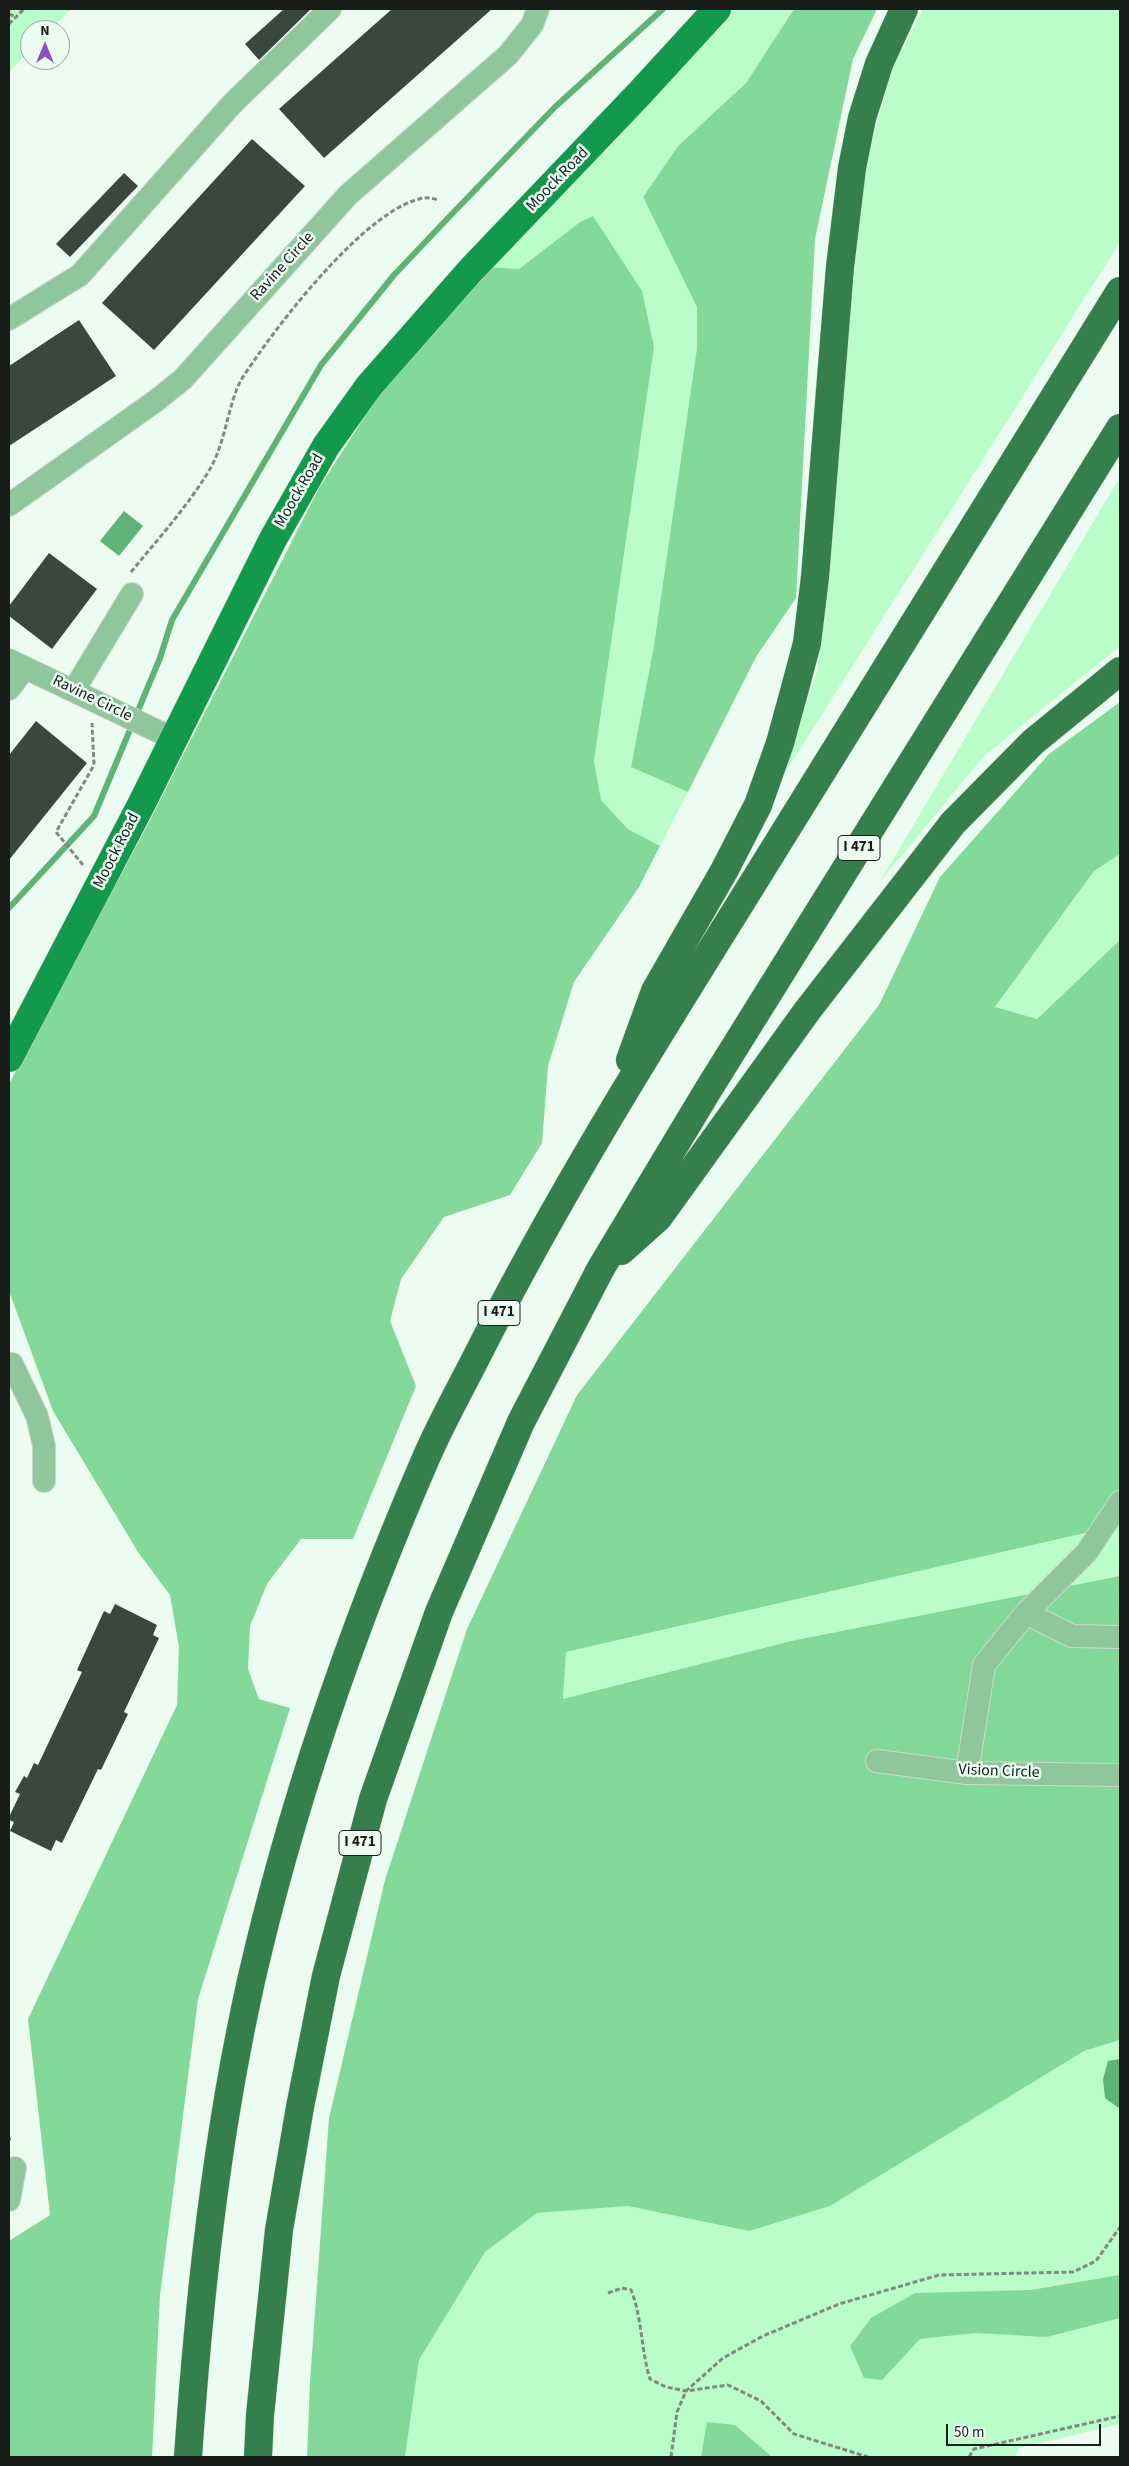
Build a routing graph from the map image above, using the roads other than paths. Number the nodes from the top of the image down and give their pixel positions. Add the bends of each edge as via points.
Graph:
1 (330, 9) edge
2 (538, 9) edge
3 (717, 9) edge
4 (904, 9) edge
5 (1120, 291) edge
6 (9, 319) edge
7 (1120, 428) edge
8 (9, 505) edge
9 (132, 594) road end
10 (17, 664) edge
11 (1120, 670) edge
12 (9, 689) edge
13 (74, 690) junction
14 (163, 733) junction
15 (9, 1058) edge
16 (610, 1116) junction
17 (601, 1268) junction
18 (12, 1364) dead end
19 (44, 1481) dead end
20 (1120, 1502) edge
21 (1026, 1613) junction
22 (1120, 1637) edge
23 (877, 1761) dead end
24 (966, 1773) junction
25 (1120, 1775) edge
26 (15, 2168) dead end
27 (9, 2200) edge
28 (188, 2457) edge
29 (258, 2457) edge

1 - 6 street via 232,104 80,276
2 - 8 street, Ravine Circle via 532,25 508,56 348,195 183,379
3 - 14 main road, Moock Road via 470,271 369,386 326,446
4 - 16 highway via 879,64 862,118 852,168 839,276 815,577 807,643 794,692 758,805 655,991
5 - 16 highway, I 471
7 - 17 highway, I 471 via 708,1090
9 - 13 street
10 - 12 street
10 - 13 street, Ravine Circle
11 - 17 highway via 1033,742 953,822 807,1012 658,1218
13 - 14 street, Ravine Circle via 98,712
14 - 15 main road, Moock Road
16 - 28 highway, I 471 via 527,1259 429,1452 379,1572 316,1744 275,1883 250,1985 234,2070 207,2238
17 - 29 highway, I 471 via 521,1422 439,1612 390,1748 357,1854 324,1986 280,2221
18 - 19 street via 37,1416 44,1446
20 - 21 street via 1087,1552
21 - 22 street via 1072,1636
21 - 24 street via 984,1665
23 - 24 street, Vision Circle
24 - 25 street, Vision Circle
26 - 27 street

